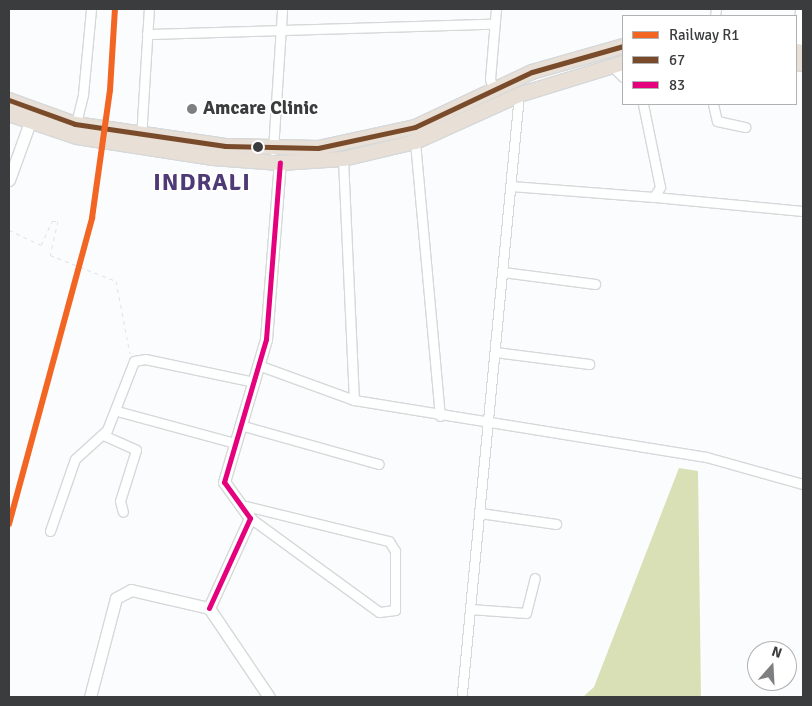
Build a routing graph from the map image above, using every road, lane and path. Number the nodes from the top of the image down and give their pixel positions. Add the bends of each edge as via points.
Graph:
1 (92, 9) edge
2 (149, 9) edge
3 (282, 9) edge
4 (496, 9) edge
5 (800, 9) edge
6 (494, 24) junction
7 (282, 28) junction
8 (147, 34) junction
9 (622, 46) edge
10 (799, 56) edge
11 (617, 64) edge
12 (494, 90) junction
13 (519, 95) junction
14 (9, 100) edge
15 (643, 105) edge
16 (713, 105) edge
17 (9, 114) edge
18 (30, 122) junction
19 (744, 127) dead end
20 (74, 130) junction
21 (141, 141) junction
22 (415, 142) junction
23 (379, 145) junction
24 (273, 150) junction
25 (343, 159) junction
26 (280, 163) junction
27 (9, 180) edge
28 (511, 186) junction
29 (654, 197) junction
30 (803, 212) edge
31 (9, 230) edge
32 (503, 272) junction
33 (595, 284) dead end
34 (496, 352) junction
35 (134, 361) junction
36 (589, 364) dead end
37 (258, 365) junction
38 (254, 382) junction
39 (354, 400) junction
40 (117, 411) junction
41 (440, 416) junction
42 (489, 421) junction
43 (240, 425) junction
44 (103, 435) junction
45 (235, 443) junction
46 (379, 464) dead end
47 (803, 484) edge
48 (246, 506) junction
49 (123, 512) dead end
50 (480, 513) junction
51 (250, 518) junction
52 (556, 524) dead end
53 (50, 531) dead end
54 (536, 578) dead end
55 (209, 608) junction
56 (470, 609) junction
57 (462, 693) dead end
58 (90, 697) edge
59 (269, 697) edge

1 - 20 street via 83,94
2 - 8 street
3 - 7 street
4 - 6 street
5 - 10 street
6 - 7 street
6 - 12 street via 490,80
7 - 8 street
7 - 24 street
8 - 21 street
9 - 12 highway via 568,59
11 - 13 highway
12 - 23 highway
13 - 22 highway
13 - 28 street
14 - 20 highway
15 - 29 street via 660,187
16 - 19 street via 717,121
17 - 18 highway
18 - 20 highway
18 - 27 street
20 - 21 highway
21 - 24 highway
21 - 26 highway
22 - 23 highway
22 - 41 street
23 - 24 highway
23 - 25 highway
25 - 26 highway
25 - 39 street
26 - 37 street via 271,308
28 - 29 street
28 - 32 street
29 - 30 street
31 - 35 path via 41,245 52,221 58,220 50,248 56,258 98,271 121,289
32 - 33 street
32 - 34 street
34 - 36 street
34 - 42 street
35 - 38 street via 145,359
35 - 40 street
37 - 38 street
37 - 39 street
38 - 43 street
39 - 41 street
40 - 44 street
40 - 45 street
41 - 42 street
42 - 47 street via 706,457
42 - 50 street
43 - 45 street
43 - 46 street
44 - 49 street via 136,450 120,501
44 - 53 street via 75,460
45 - 48 street via 224,482
48 - 51 street
48 - 51 street via 389,541 395,551 395,610 379,612
50 - 52 street
50 - 56 street
51 - 55 street
54 - 56 street via 526,613
55 - 58 street via 130,590 121,592
55 - 59 street
56 - 57 street

